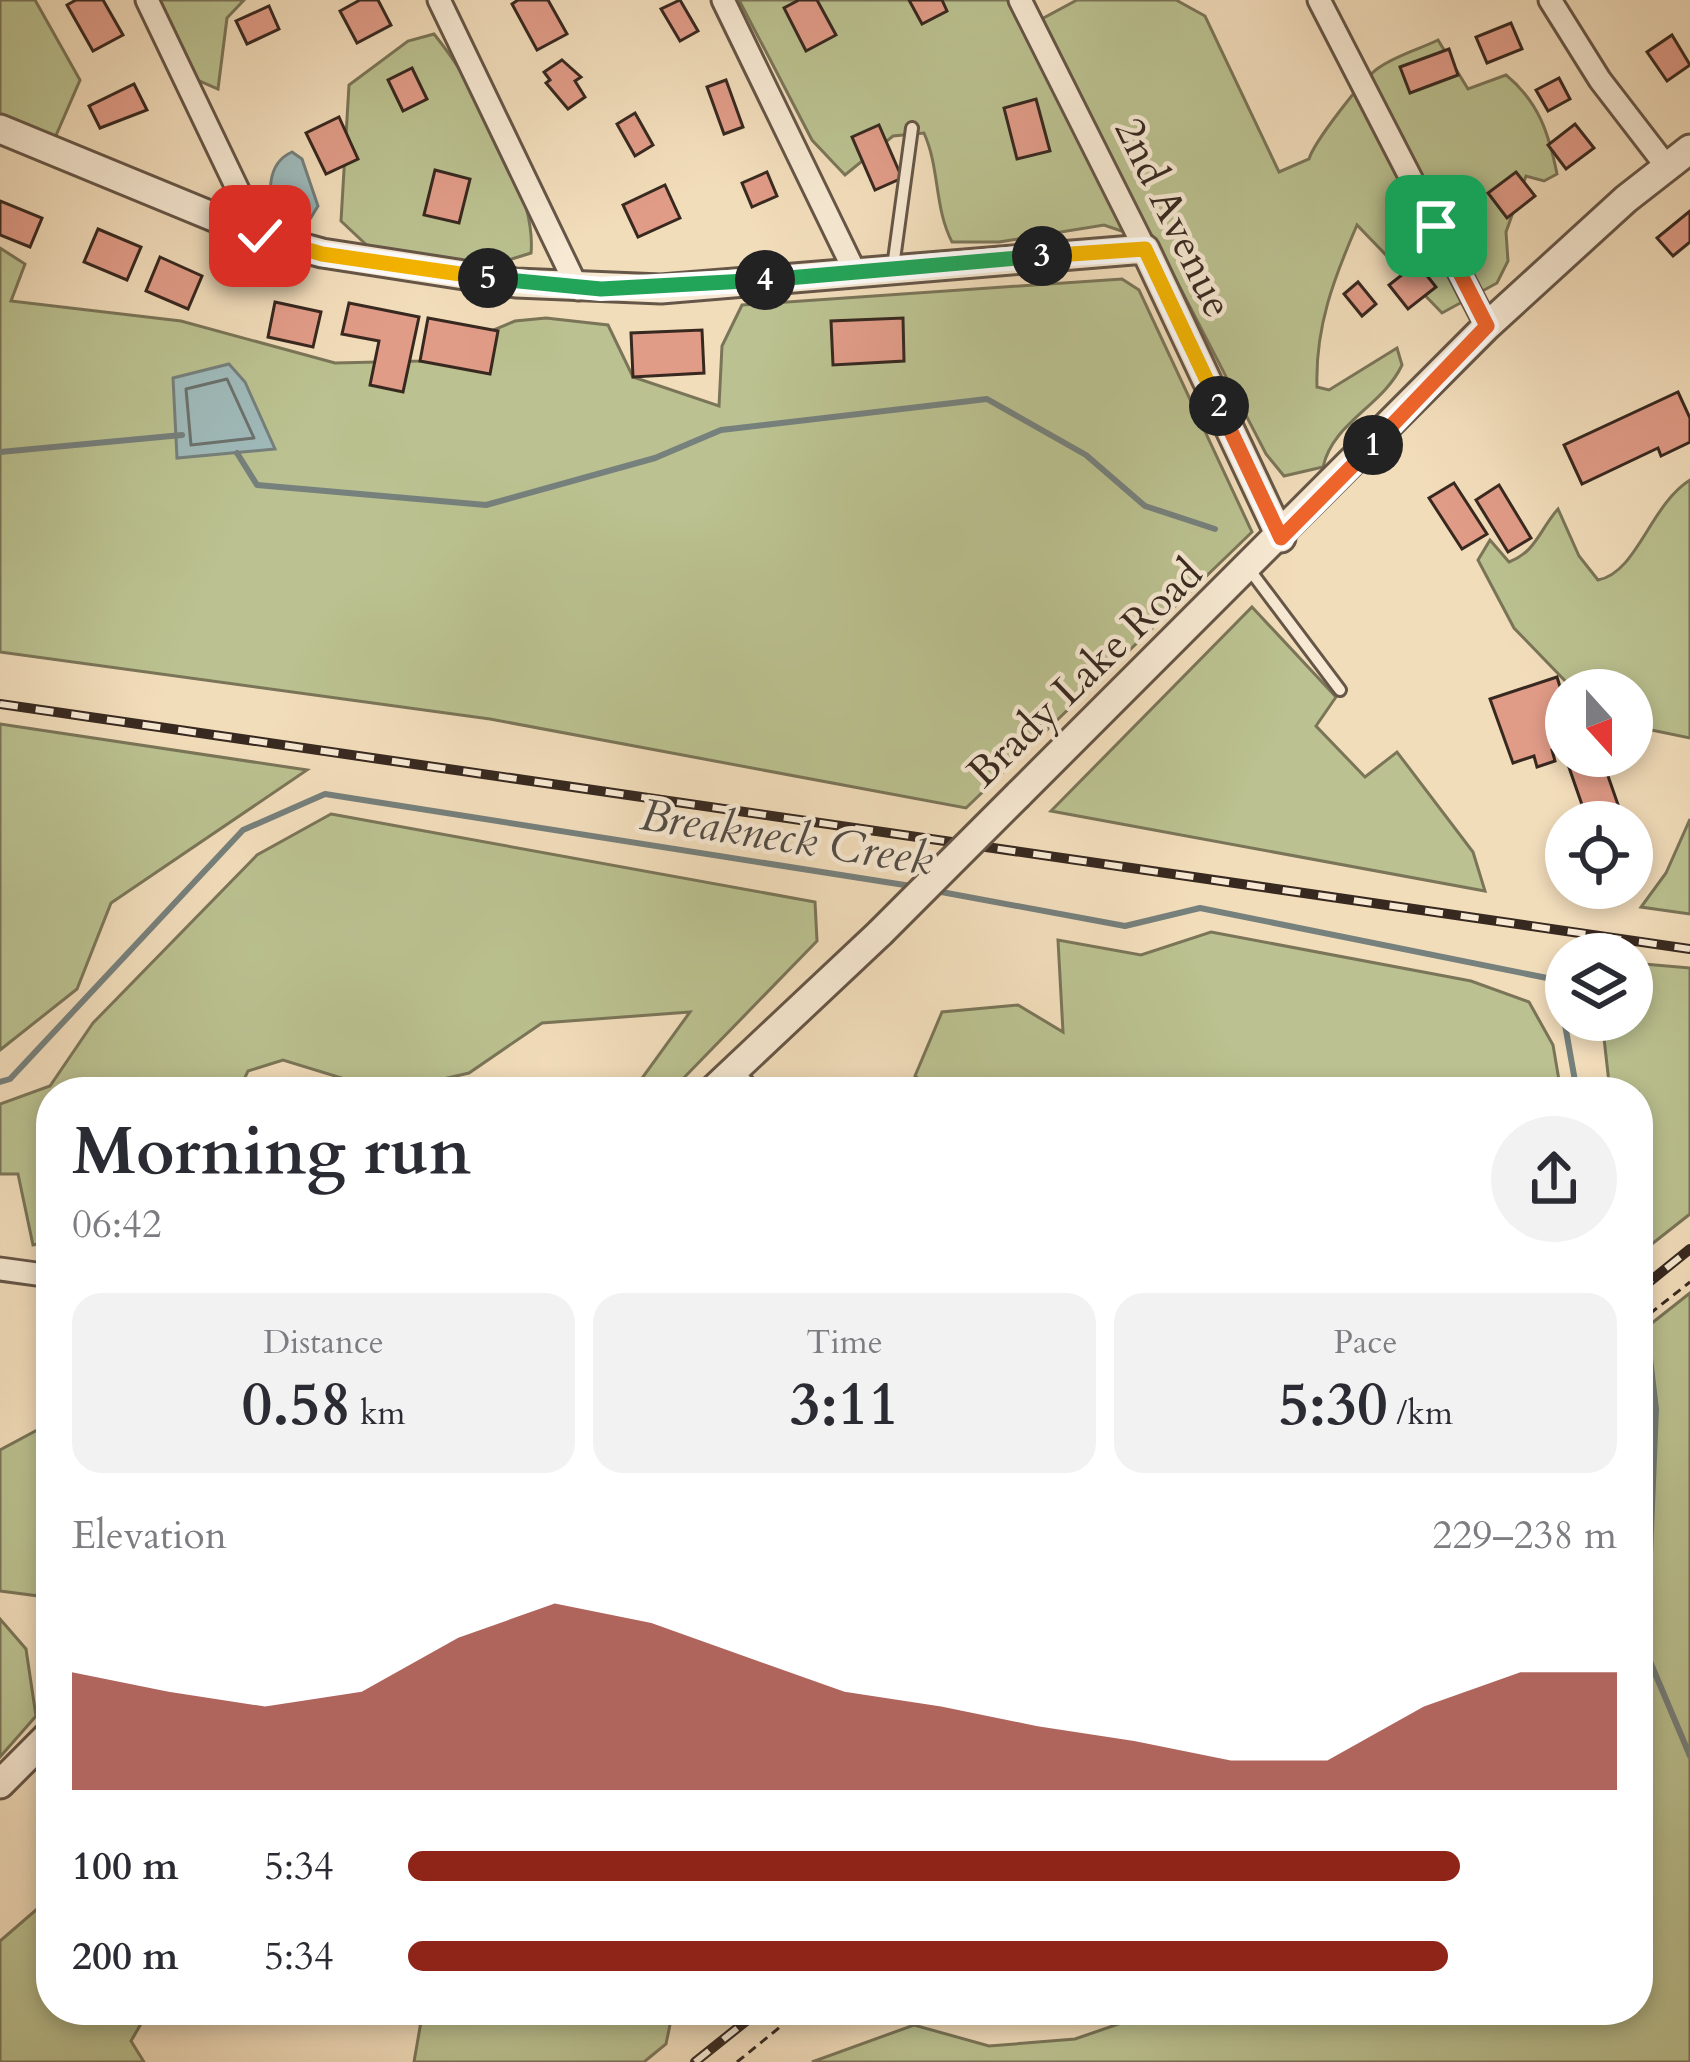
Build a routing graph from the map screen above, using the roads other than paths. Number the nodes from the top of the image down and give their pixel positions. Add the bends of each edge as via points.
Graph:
1 (147, 0) edge
2 (439, 0) edge
3 (723, 0) edge
4 (1020, 0) edge
5 (1319, 0) edge
6 (1550, 0) edge
7 (912, 128) dead end
8 (0, 129) edge
9 (1690, 149) edge
10 (1667, 167) junction
11 (260, 236) junction
12 (1145, 249) junction
13 (893, 267) junction
14 (854, 270) junction
15 (578, 289) junction
16 (1487, 326) junction
17 (1281, 538) junction
18 (1249, 569) junction
19 (1340, 690) dead end
20 (735, 1069) junction
21 (727, 1077) edge
22 (743, 1077) edge
23 (0, 1269) edge
24 (36, 1274) edge
25 (36, 1747) edge
26 (0, 1784) edge

1 - 11 street
2 - 15 street
3 - 14 street
4 - 12 street, 2nd Avenue
5 - 16 street
6 - 10 street
7 - 13 lane
8 - 11 street
9 - 10 street, Brady Lake Road
10 - 16 street, Brady Lake Road
11 - 15 street via 393,266
12 - 13 street
12 - 17 street, 2nd Avenue
13 - 14 street
14 - 15 street
16 - 17 street, Brady Lake Road
17 - 18 street, Brady Lake Road
18 - 19 lane
18 - 20 street, Brady Lake Road, bridge
20 - 21 street, Brady Lake Road
20 - 22 lane
23 - 24 street
25 - 26 street

